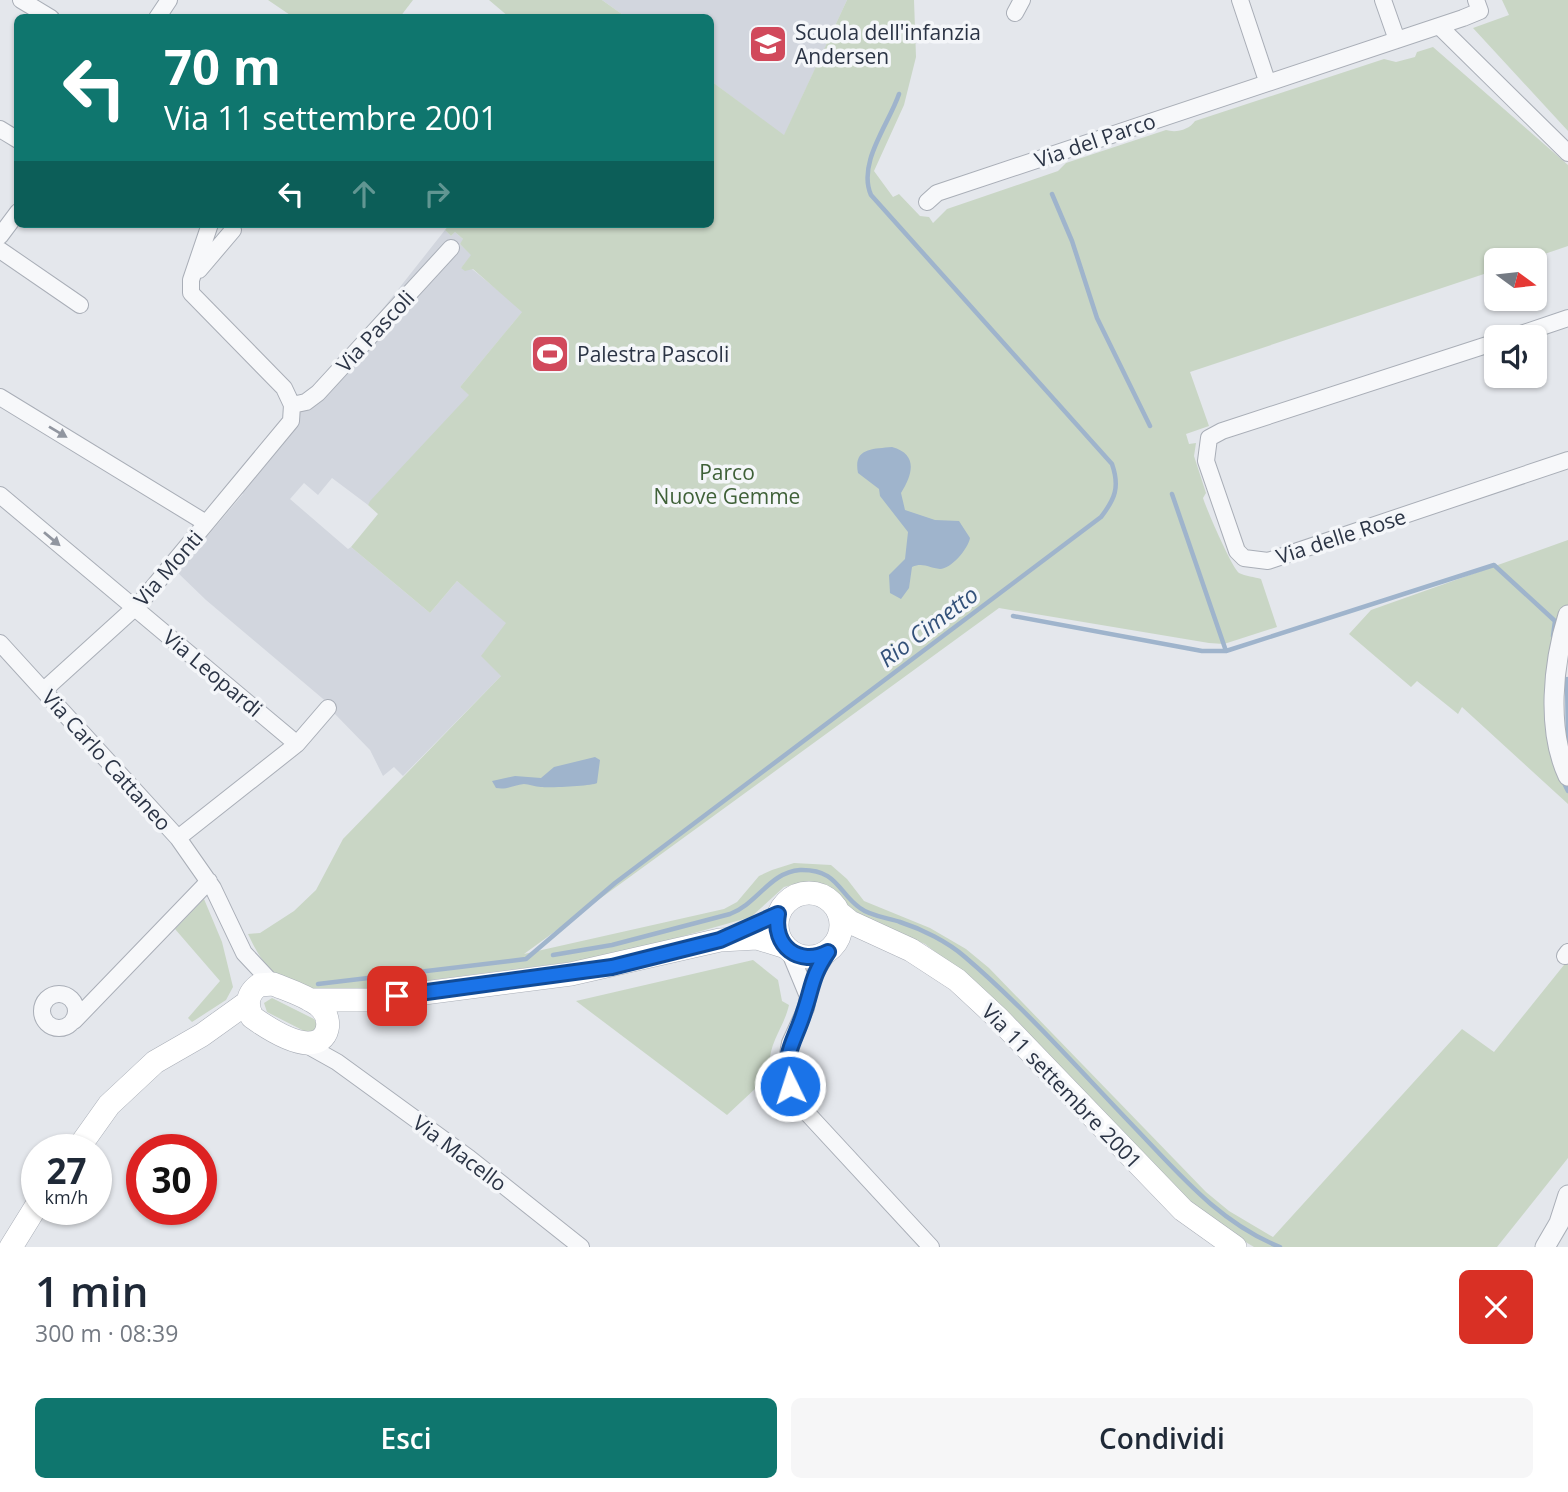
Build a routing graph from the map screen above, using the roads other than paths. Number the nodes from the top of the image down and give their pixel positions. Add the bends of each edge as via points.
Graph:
1 (21, 0) edge
2 (1240, 0) edge
3 (1383, 0) edge
4 (1476, 0) edge
5 (44, 14) edge
6 (1440, 27) junction
7 (1397, 40) junction
8 (1267, 81) junction
9 (1568, 153) edge
10 (927, 202) dead end
11 (14, 217) edge
12 (209, 228) edge
13 (215, 228) edge
14 (233, 228) edge
15 (235, 228) edge
16 (0, 236) edge
17 (451, 248) dead end
18 (0, 250) edge
19 (191, 280) junction
20 (80, 305) dead end
21 (1568, 318) edge
22 (1547, 325) edge
23 (1484, 346) edge
24 (0, 397) edge
25 (292, 405) junction
26 (1568, 460) edge
27 (0, 495) edge
28 (206, 523) junction
29 (135, 607) junction
30 (1568, 615) edge
31 (0, 643) edge
32 (44, 690) junction
33 (328, 708) dead end
34 (297, 744) junction
35 (1568, 776) edge
36 (178, 838) junction
37 (209, 881) junction
38 (839, 913) junction
39 (778, 914) junction
40 (881, 938) junction
41 (720, 940) junction
42 (832, 948) junction
43 (787, 949) junction
44 (258, 992) junction
45 (807, 996) junction
46 (92, 1000) junction
47 (310, 1000) junction
48 (370, 1000) junction
49 (75, 1003) junction
50 (74, 1021) junction
51 (261, 1024) junction
52 (327, 1029) junction
53 (202, 1035) junction
54 (303, 1043) junction
55 (337, 1062) junction
56 (88, 1134) edge
57 (1568, 1196) edge
58 (1568, 1206) edge
59 (25, 1225) edge
60 (11, 1247) edge
61 (581, 1247) edge
62 (931, 1247) edge
63 (1235, 1247) edge
64 (1545, 1247) edge

1 - 5 street
2 - 8 street
3 - 7 street
4 - 6 street, Via del Parco via 1480,11
6 - 7 street, Via del Parco
6 - 9 street
7 - 8 street, Via del Parco
8 - 10 street, Via del Parco via 937,193
11 - 16 street
12 - 19 street
13 - 14 street via 220,232
15 - 19 street
17 - 25 street, Via Pascoli via 318,393
18 - 20 street
19 - 25 street via 197,302 284,388
21 - 22 street
23 - 26 street, Via delle Rose via 1209,438 1206,461 1237,551 1244,558 1268,561
24 -> 28 street, Via Monti
25 - 28 street via 286,429
27 -> 29 street, Via Leopardi
28 - 29 street, Via Monti
29 - 32 street, Via Monti
29 - 34 street, Via Leopardi
30 - 35 street via 1556,668 1556,736
31 - 32 street, Via Carlo Cattaneo
32 - 36 street, Via Carlo Cattaneo
33 - 34 street
34 - 36 street
36 - 37 street, Via Carlo Cattaneo
37 - 44 street, Via Carlo Cattaneo
37 - 46 street
38 - 39 main road, Via 11 settembre 2001 via 827,898 808,893 790,899
38 - 40 main road, Via 11 settembre 2001
38 - 42 main road via 841,924
39 - 41 main road, Via 11 settembre 2001
39 - 43 main road via 776,930
40 - 42 main road, Via 11 settembre 2001
40 - 63 main road, Via 11 settembre 2001 via 911,950 957,980 1183,1210
41 - 43 main road, Via 11 settembre 2001 via 757,938
41 - 48 main road, Via 11 settembre 2001 via 612,967
42 - 43 main road, Via 11 settembre 2001 via 810,958
42 - 45 street via 816,970
43 - 45 street
44 - 47 main road, Via 11 settembre 2001
44 - 51 main road via 252,1017
44 - 53 main road
45 - 62 street via 787,1055 787,1073 797,1100
46 - 49 street
46 - 50 street
47 - 48 main road, Via 11 settembre 2001
47 - 52 main road, Via 11 settembre 2001 via 323,1011
48 - 52 main road, Via 11 settembre 2001
49 - 50 street
49 - 50 street via 66,995 55,994 41,1010 44,1021 53,1028 65,1028
51 - 53 main road
51 - 54 main road
52 - 54 main road, Via 11 settembre 2001 via 320,1040
52 - 55 street
53 - 56 main road via 155,1062 109,1105
54 - 55 street, Via Macello
55 - 61 street, Via Macello
57 - 58 street
57 - 64 street
59 - 60 main road

